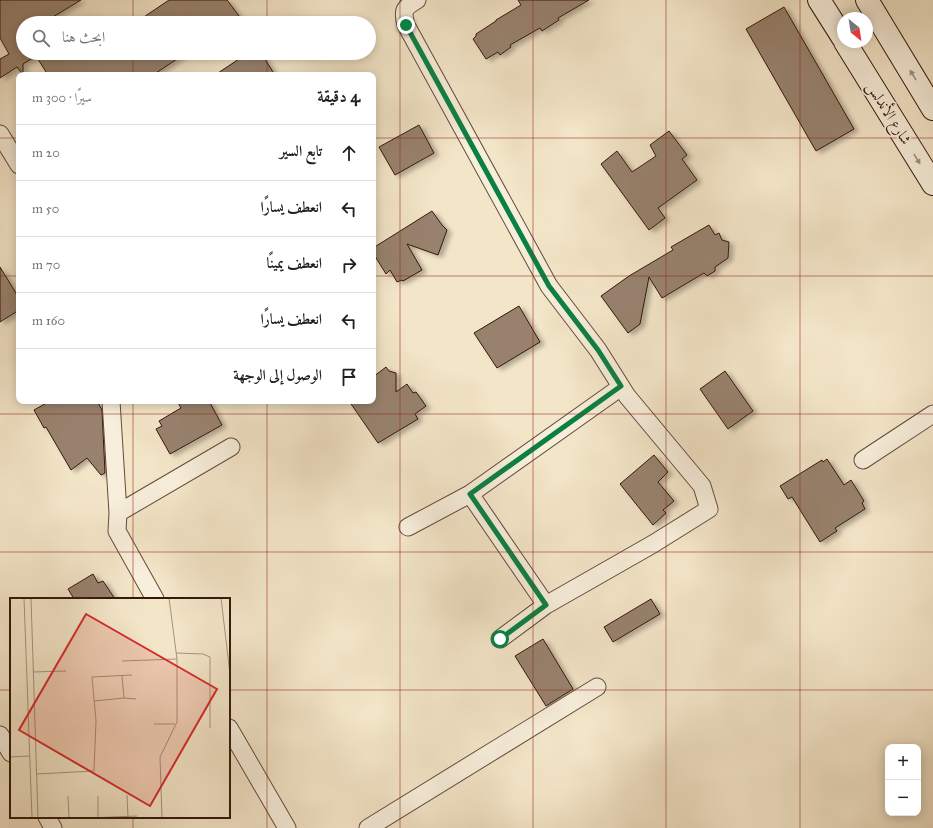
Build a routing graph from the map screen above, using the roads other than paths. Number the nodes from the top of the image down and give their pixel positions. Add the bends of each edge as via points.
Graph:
1 (417, 0) edge
2 (820, 0) edge
3 (867, 0) edge
4 (837, 28) edge
5 (849, 48) edge
6 (933, 108) edge
7 (0, 134) edge
8 (16, 160) edge
9 (933, 184) edge
10 (621, 386) junction
11 (111, 404) edge
12 (933, 414) edge
13 (231, 447) dead end
14 (863, 460) dead end
15 (470, 494) junction
16 (118, 513) junction
17 (408, 527) dead end
18 (154, 598) edge
19 (546, 605) junction
20 (500, 639) dead end
21 (597, 687) dead end
22 (230, 730) edge
23 (0, 735) edge
24 (10, 751) edge
25 (48, 818) edge
26 (53, 828) edge
27 (287, 828) edge
28 (368, 828) edge

1 - 10 street via 407,6 404,12 406,25 549,286 598,350
2 - 4 main road
6 -> 3 main road
5 -> 9 main road, شارع الأندلس
7 - 8 street
10 - 15 street
10 - 19 street via 702,486 709,509
11 - 16 street
12 - 14 street
13 - 16 street
15 - 17 street
15 - 19 street
16 - 18 street via 117,531
19 - 20 street
21 - 28 street
22 - 27 street
23 - 24 street
25 - 26 street

